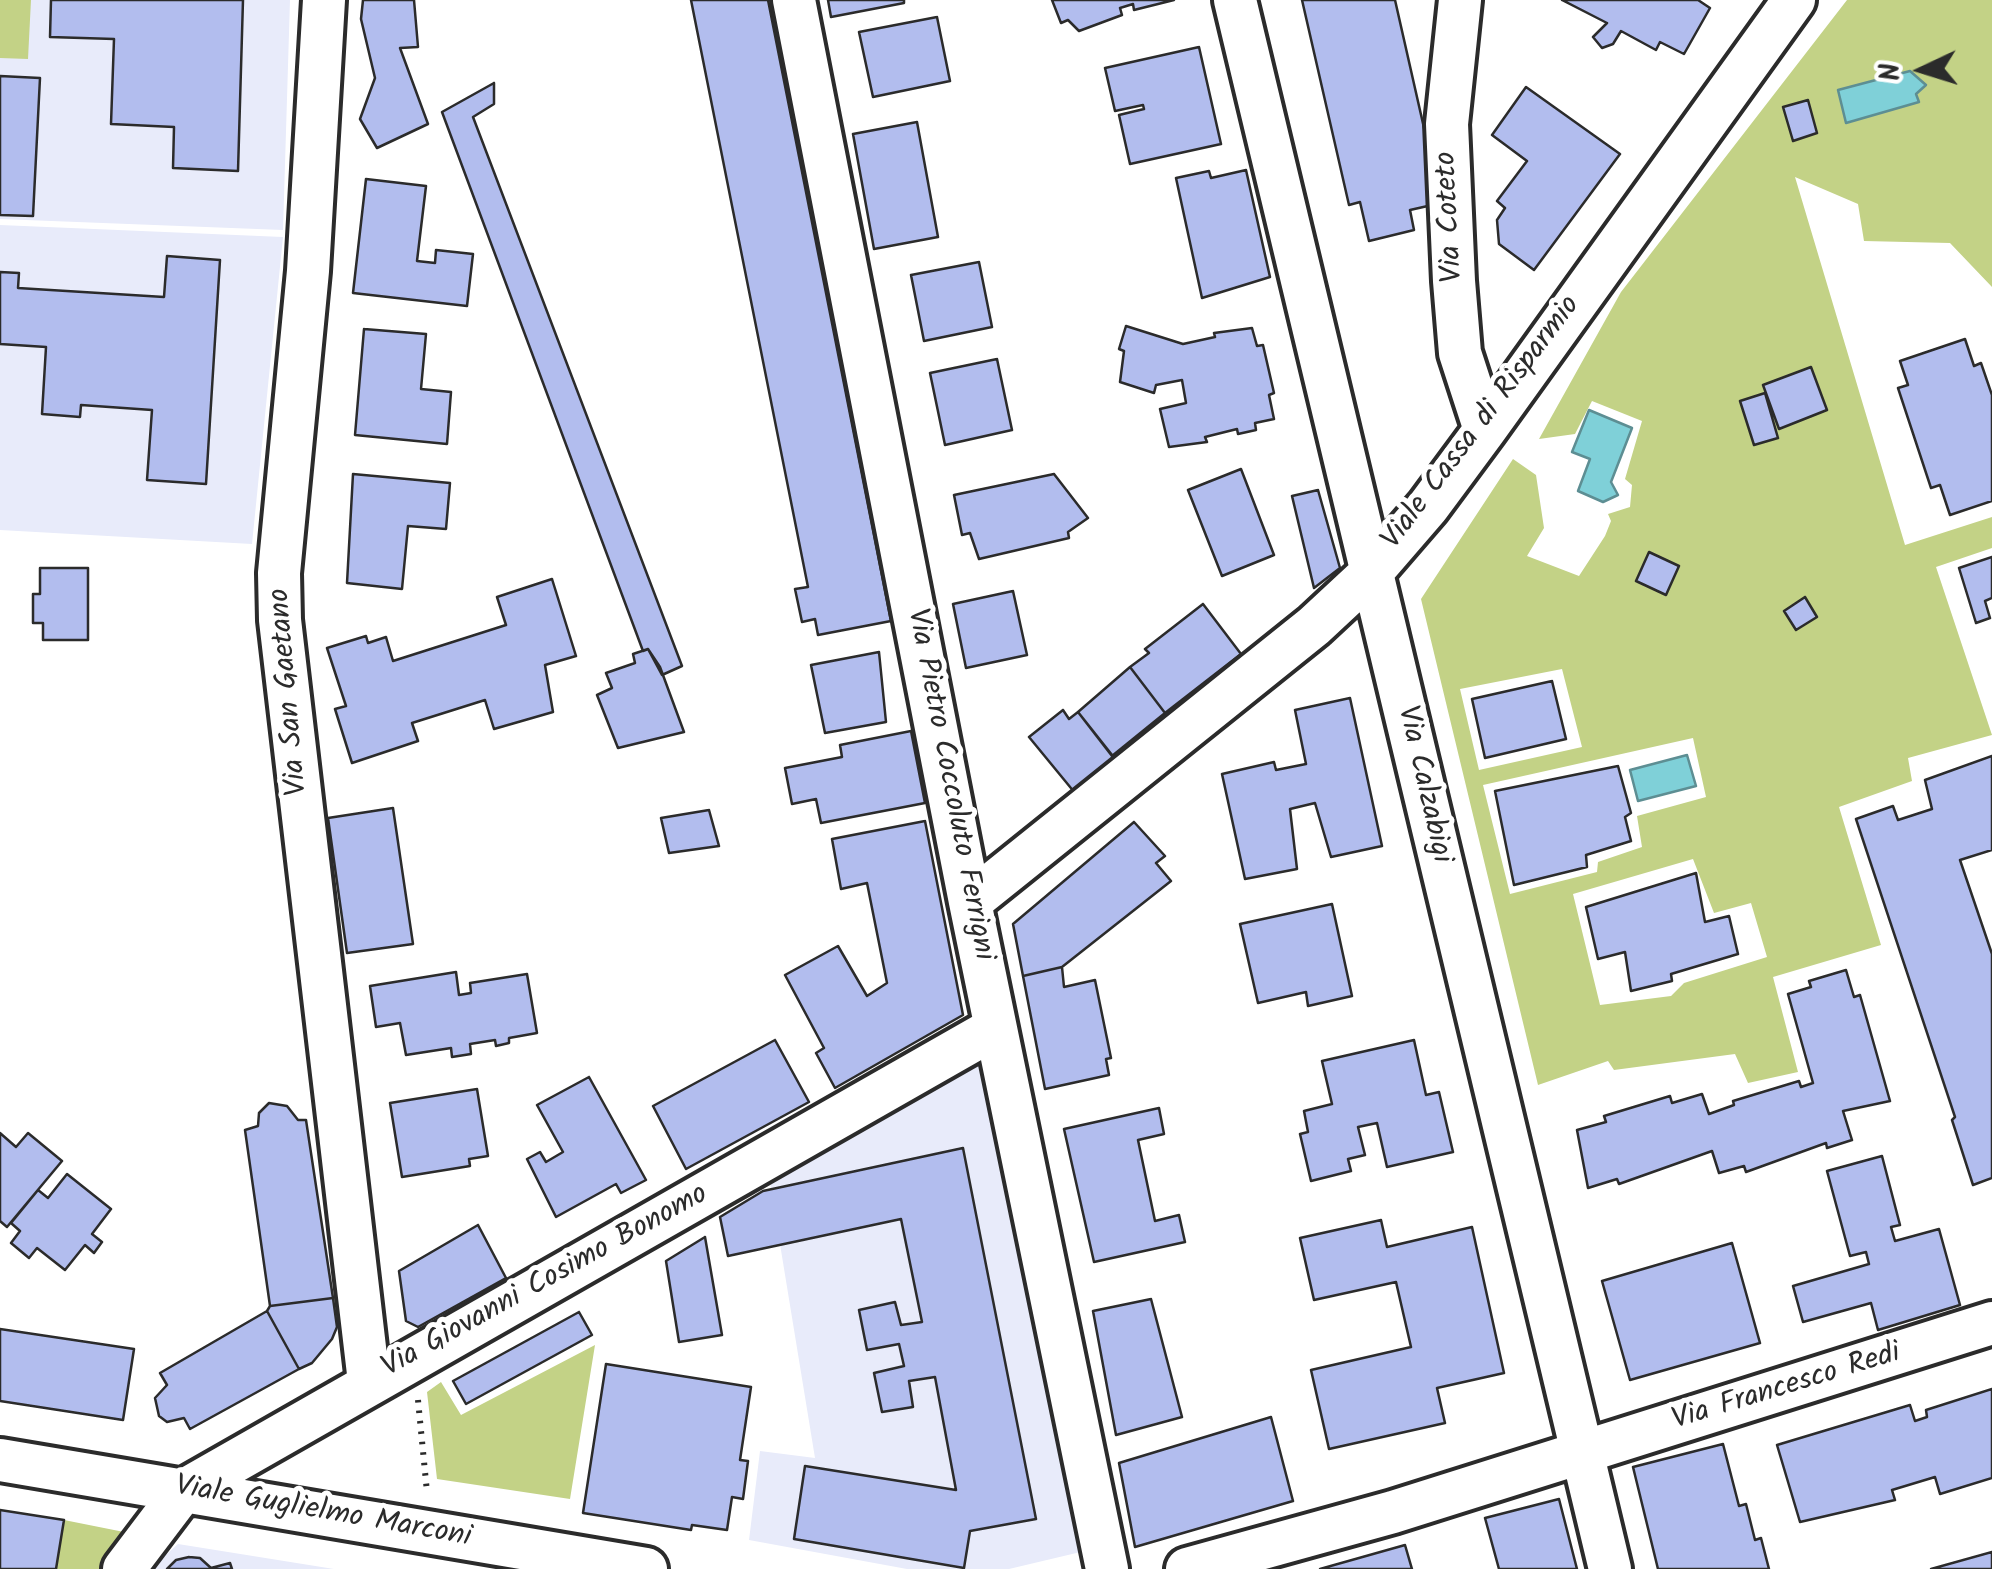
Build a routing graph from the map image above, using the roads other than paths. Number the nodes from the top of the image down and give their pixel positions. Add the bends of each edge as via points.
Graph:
1 (324, 0) edge
2 (794, 0) edge
3 (1235, 0) edge
4 (1460, 0) edge
5 (1794, 0) edge
6 (1485, 430) junction
7 (1371, 573) junction
8 (970, 902) junction
9 (996, 1028) junction
10 (1992, 1323) edge
11 (369, 1382) junction
12 (1582, 1451) junction
13 (0, 1460) edge
14 (183, 1491) junction
15 (124, 1569) edge
16 (646, 1569) edge
17 (1107, 1569) edge
18 (1187, 1569) edge
19 (1610, 1569) edge

1 - 11 street, Via San Gaetano via 280,620
2 - 8 street, Via Pietro Coccoluto Ferrigni
3 - 7 street, Via Calzabigi
4 - 6 street, Via Coteto via 1448,124 1454,281 1460,353
5 - 6 street, Viale Cassa di Risparmio
6 - 7 street, Viale Cassa di Risparmio
7 - 8 street, Viale Cassa di Risparmio
7 - 12 street, Via Calzabigi
8 - 9 street, Via Pietro Coccoluto Ferrigni
9 - 11 street, Via Giovanni Cosimo Bonomo
9 - 17 street, Via Pietro Coccoluto Ferrigni
10 - 12 street, Via Francesco Redi
11 - 14 street, Via Giovanni Cosimo Bonomo
12 - 18 street
12 - 19 street, Via Calzabigi
13 - 14 street, Viale Guglielmo Marconi
14 - 15 street, Via Giovanni Cosimo Bonomo
14 - 16 street, Viale Guglielmo Marconi

